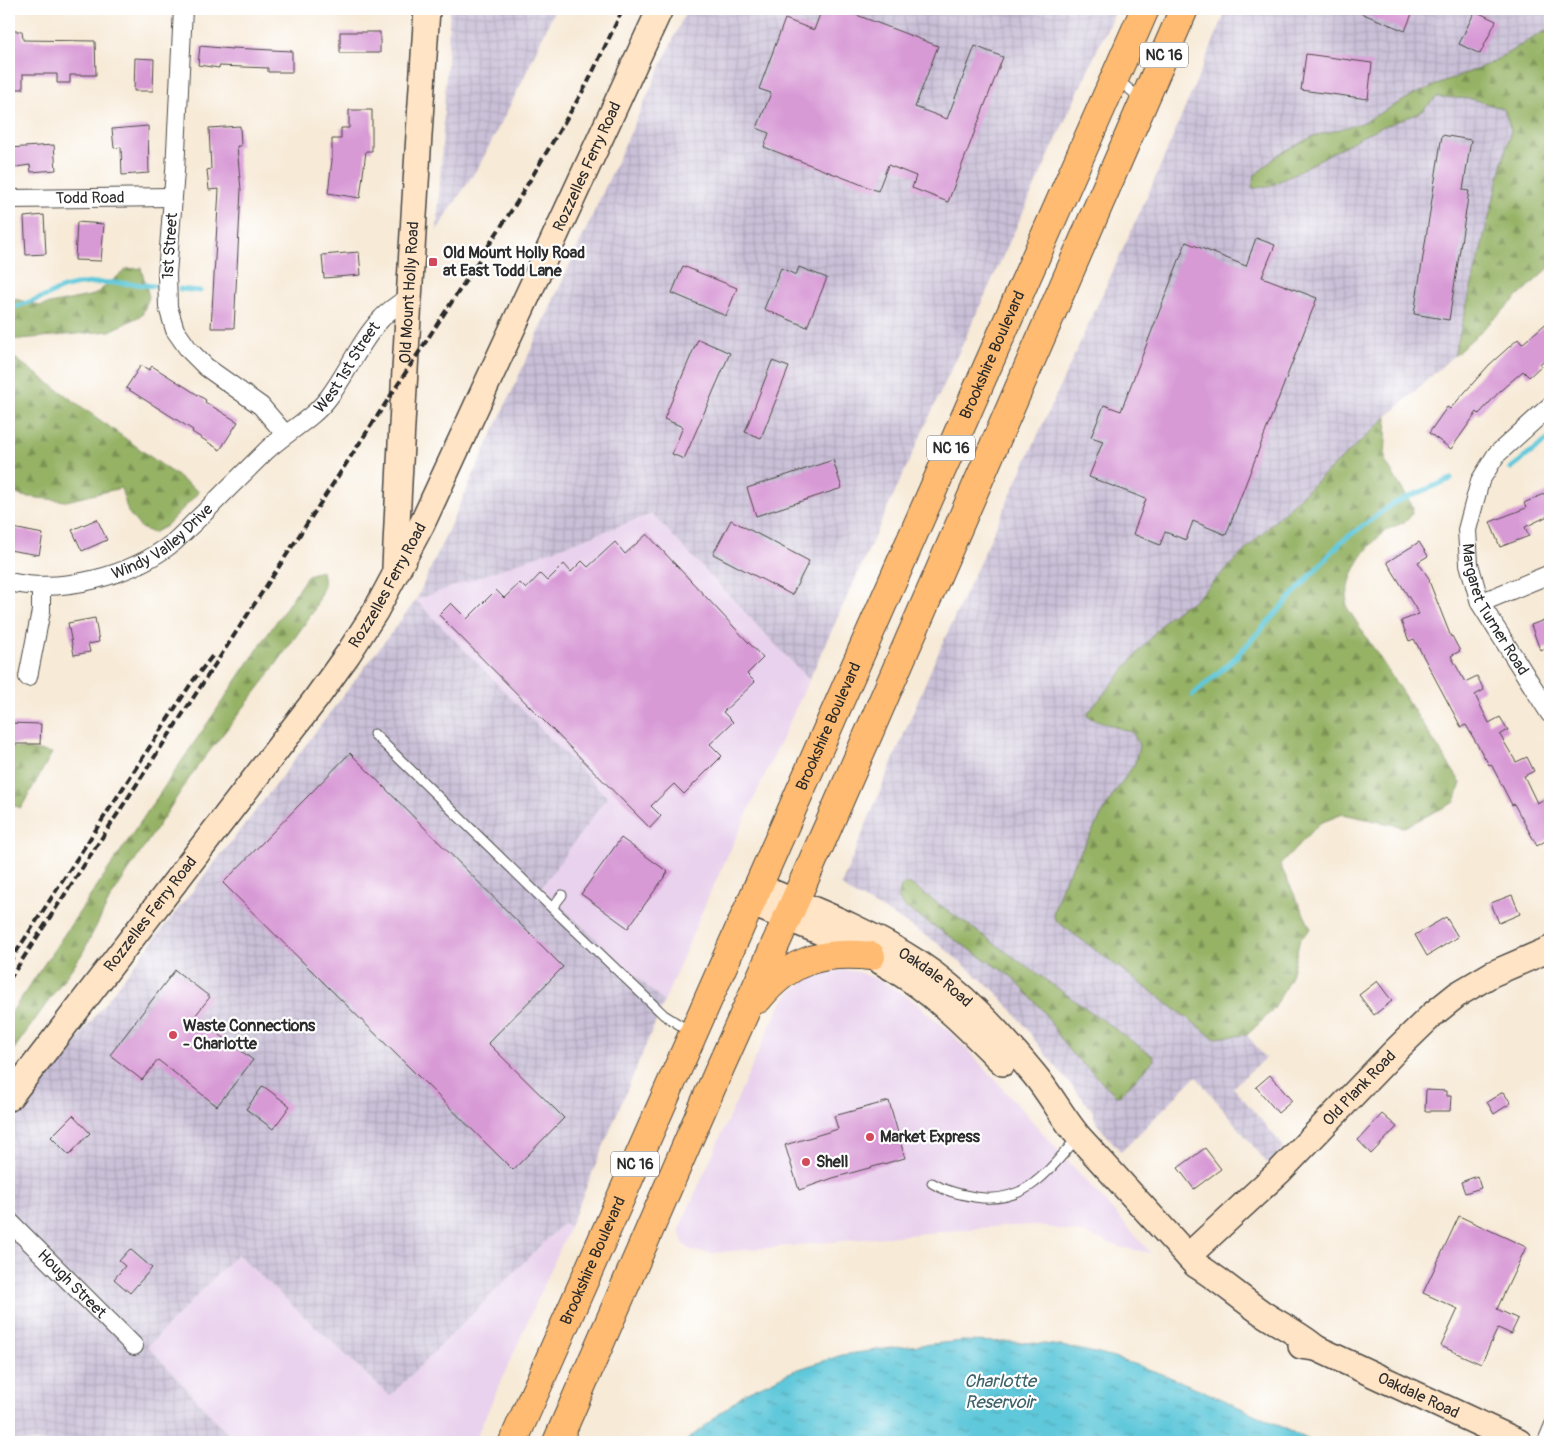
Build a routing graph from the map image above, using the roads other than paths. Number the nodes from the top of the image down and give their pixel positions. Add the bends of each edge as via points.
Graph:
1 (183, 9) edge
2 (427, 9) edge
3 (660, 9) edge
4 (1145, 9) edge
5 (1184, 9) edge
6 (1115, 77) junction
7 (1143, 101) junction
8 (173, 197) junction
9 (9, 199) edge
10 (409, 297) junction
11 (1550, 406) edge
12 (285, 434) junction
13 (1550, 574) edge
14 (395, 576) junction
15 (9, 582) edge
16 (41, 587) junction
17 (1480, 603) junction
18 (28, 677) dead end
19 (1550, 714) edge
20 (374, 734) dead end
21 (562, 895) dead end
22 (754, 895) junction
23 (552, 908) junction
24 (791, 910) junction
25 (1550, 949) edge
26 (871, 956) junction
27 (746, 1014) junction
28 (692, 1034) junction
29 (9, 1098) edge
30 (1074, 1131) junction
31 (932, 1183) dead end
32 (9, 1221) edge
33 (1192, 1260) junction
34 (134, 1346) dead end
35 (1550, 1423) edge
36 (513, 1442) edge
37 (557, 1442) edge
38 (1519, 1442) edge
39 (1542, 1442) edge

1 - 8 street, 1st Street
2 - 10 street, Old Mount Holly Road
3 - 14 street, Rozzelles Ferry Road
4 - 6 highway, Brookshire Boulevard / NC 16
5 - 7 highway, NC 16
6 - 7 lane
6 - 22 highway, Brookshire Boulevard / NC 16
7 - 24 highway, NC 16
8 - 9 street, Todd Road
8 - 12 street, 1st Street via 167,291 175,330 206,367 261,406
10 - 12 street, West 1st Street via 383,316 372,329 329,398
10 - 14 street, Old Mount Holly Road
11 - 17 street, Margaret Turner Road via 1496,455 1480,482 1467,530 1468,564
12 - 16 street, Windy Valley Drive via 174,541 150,558 99,578
13 - 17 street
14 - 29 street, Rozzelles Ferry Road via 348,654 315,700
15 - 16 street, Windy Valley Drive
16 - 18 street via 41,611
17 - 19 street, Margaret Turner Road
20 - 23 lane
21 - 23 lane
22 - 24 street, Oakdale Road
22 - 28 highway, Brookshire Boulevard / NC 16
23 - 28 lane via 664,1015
24 - 26 street, Oakdale Road
24 - 27 highway, NC 16
24 - 30 street, Oakdale Road via 872,936 934,975 1001,1037 1051,1095
25 - 33 street, Old Plank Road via 1492,974 1458,994 1433,1014
26 - 27 highway via 837,955 797,965 776,979
26 - 30 street, Oakdale Road via 910,979 951,1012 1039,1104
27 - 37 highway, NC 16
28 - 36 highway, Brookshire Boulevard / NC 16
30 - 31 lane via 1043,1176 1014,1195 989,1199 956,1194
30 - 33 street, Oakdale Road
32 - 34 street, Hough Street
33 - 38 street, Oakdale Road via 1246,1302 1316,1348
35 - 39 lane

